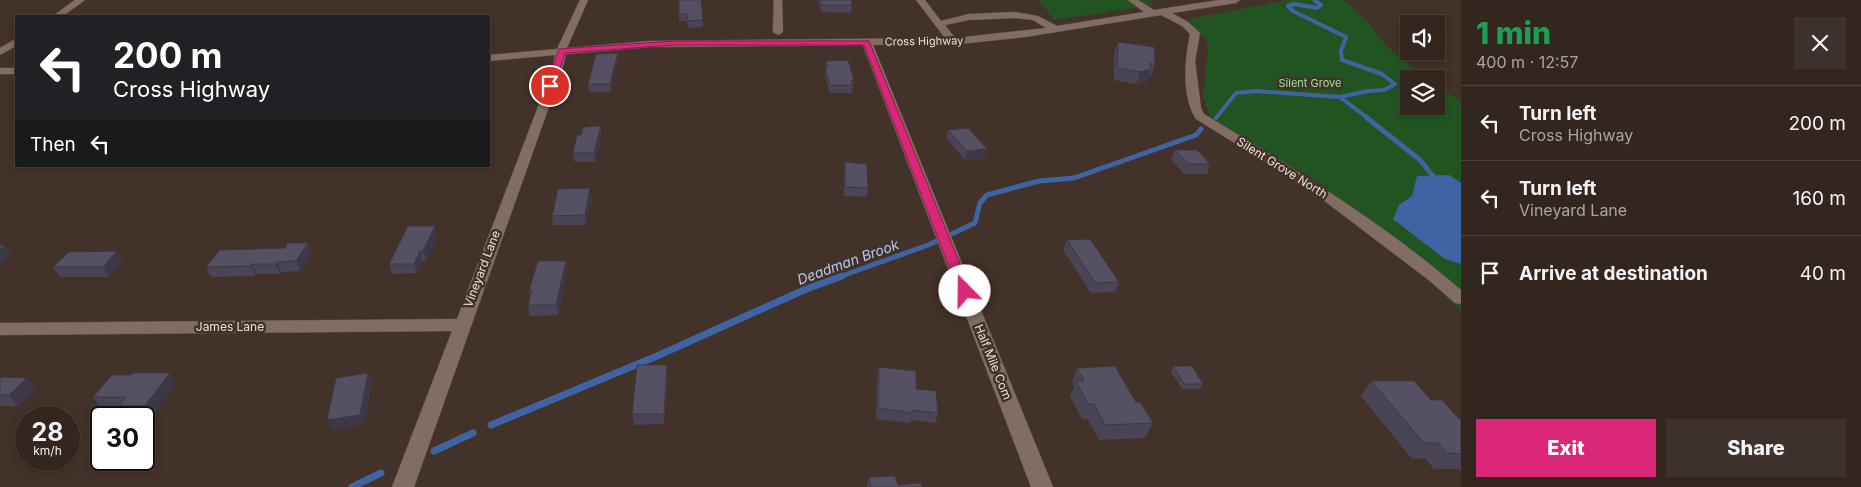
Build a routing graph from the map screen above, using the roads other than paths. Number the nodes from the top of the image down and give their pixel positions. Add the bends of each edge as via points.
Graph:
1 (81, 0) edge
2 (584, 0) edge
3 (778, 0) edge
4 (920, 0) edge
5 (1132, 0) edge
6 (1236, 0) edge
7 (1158, 13) junction
8 (58, 15) edge
9 (940, 24) junction
10 (1056, 29) junction
11 (778, 32) junction
12 (952, 41) junction
13 (762, 42) junction
14 (791, 42) junction
15 (867, 42) junction
16 (15, 43) edge
17 (562, 50) junction
18 (0, 52) edge
19 (491, 60) edge
20 (15, 71) edge
21 (0, 72) edge
22 (1461, 299) edge
23 (461, 325) junction
24 (0, 329) edge
25 (402, 487) edge
26 (1042, 487) edge

1 - 8 street
2 - 17 street, Vineyard Lane
3 - 11 street
4 - 9 street
5 - 7 street
6 - 7 street, Cross Highway
7 - 10 street, Cross Highway
7 - 22 street, Silent Grove North via 1185,24 1195,33 1190,61 1195,108 1200,116 1315,187 1436,276
9 - 10 street via 969,17 1015,15 1035,18
9 - 12 street
10 - 12 street, Cross Highway
11 - 13 street
11 - 14 street
12 - 15 street, Cross Highway
13 - 14 street, Cross Highway
13 - 17 street, Cross Highway via 645,44
14 - 15 street, Cross Highway
15 - 26 street, Half Mile Com
16 - 18 street
17 - 19 street, Cross Highway
17 - 23 street, Vineyard Lane
20 - 21 street
23 - 24 street, James Lane
23 - 25 street, Vineyard Lane

